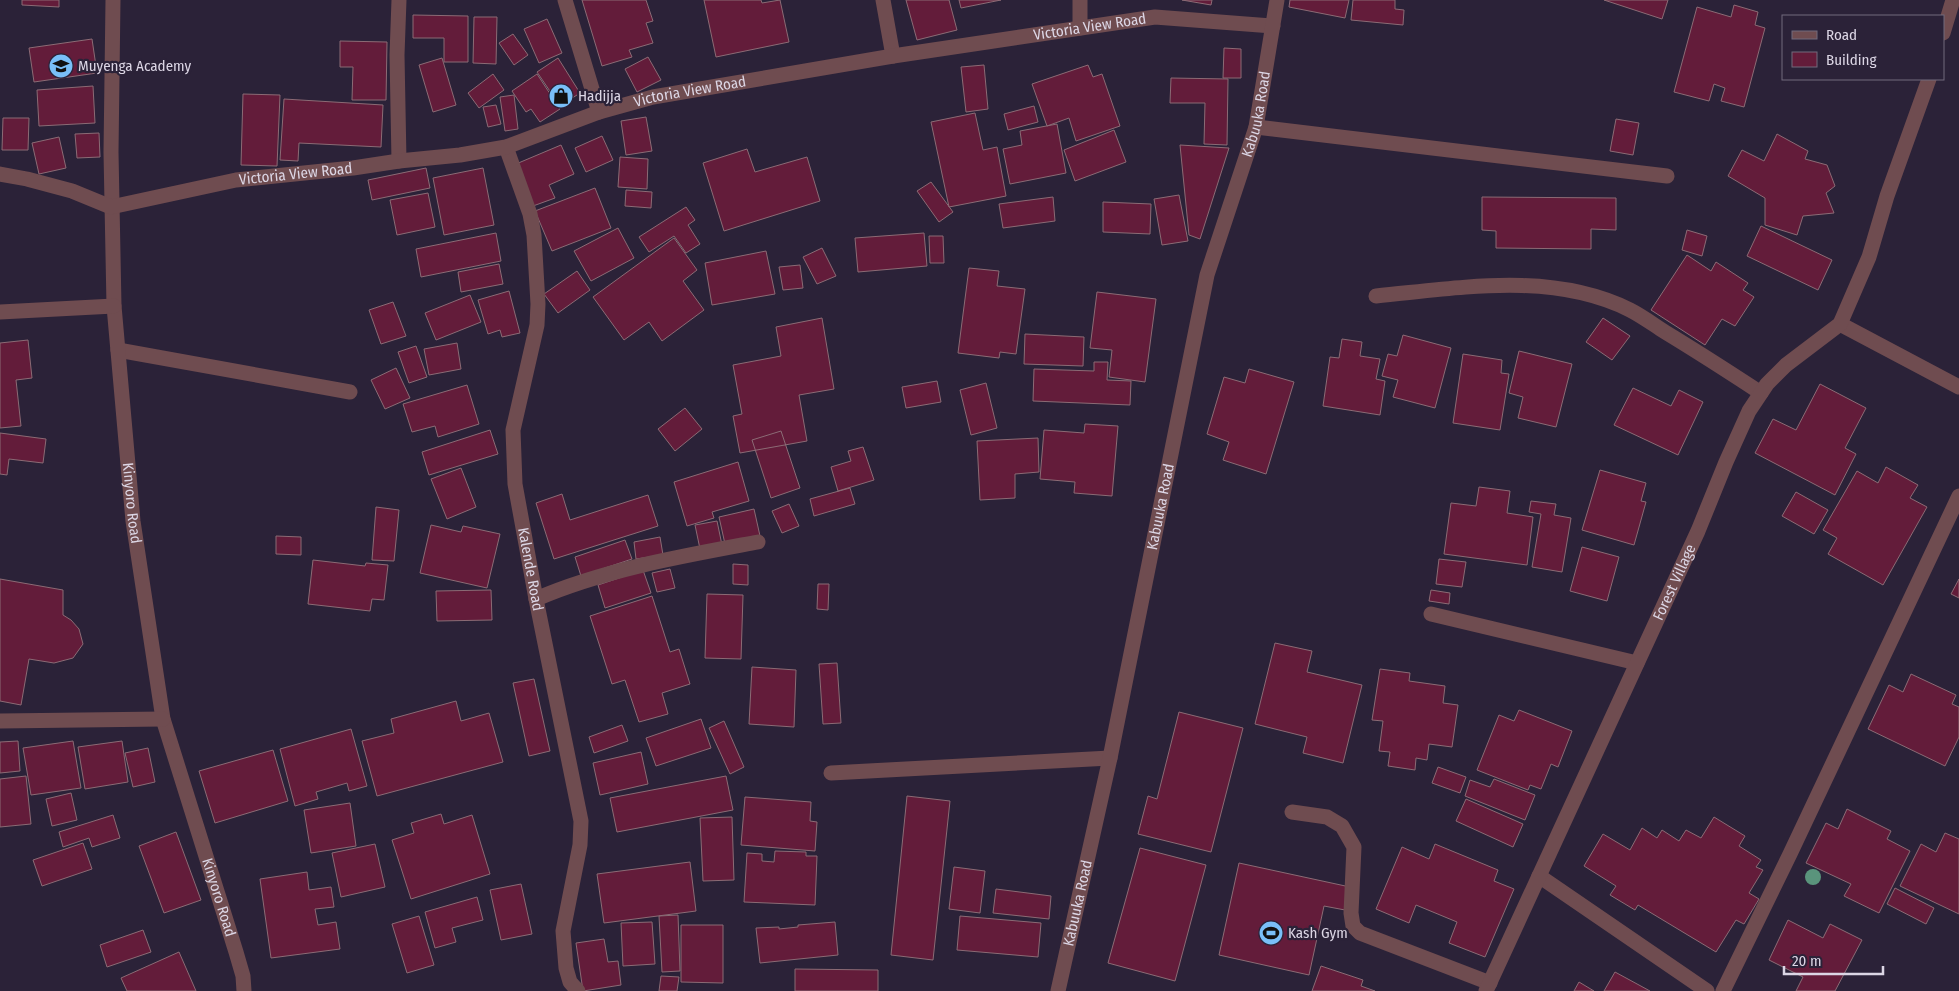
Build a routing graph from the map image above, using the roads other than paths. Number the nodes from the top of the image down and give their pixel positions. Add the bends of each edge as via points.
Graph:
1 (113, 0) edge
2 (399, 0) edge
3 (564, 0) edge
4 (882, 0) edge
5 (1080, 0) edge
6 (1277, 0) edge
7 (1953, 0) edge
8 (1273, 26) junction
9 (1080, 28) junction
10 (1944, 30) edge
11 (893, 56) junction
12 (1929, 80) edge
13 (599, 112) junction
14 (1256, 127) junction
15 (506, 147) junction
16 (399, 161) junction
17 (0, 174) edge
18 (1667, 176) dead end
19 (111, 207) junction
20 (1376, 296) dead end
21 (114, 306) junction
22 (0, 312) edge
23 (1840, 324) junction
24 (118, 350) junction
25 (1959, 387) edge
26 (350, 392) dead end
27 (1762, 393) junction
28 (1959, 496) edge
29 (758, 542) dead end
30 (536, 599) junction
31 (1431, 614) dead end
32 (1637, 663) junction
33 (163, 719) junction
34 (0, 721) edge
35 (1110, 758) junction
36 (831, 773) dead end
37 (1292, 812) dead end
38 (1539, 876) junction
39 (1488, 987) edge
40 (244, 991) edge
41 (578, 991) edge
42 (1058, 991) edge
43 (1707, 991) edge
44 (1723, 991) edge

1 - 19 street, Kinyoro Road
2 - 16 street
3 - 13 street
4 - 11 street
5 - 9 street
6 - 8 street, Kabuuka Road
7 - 10 street
8 - 9 street, Victoria View Road via 1155,17
8 - 14 street, Kabuuka Road
9 - 11 street, Victoria View Road
11 - 13 street, Victoria View Road via 653,97
12 - 23 street via 1868,257
13 - 15 street, Victoria View Road
14 - 18 street
14 - 35 street, Kabuuka Road via 1207,275
15 - 16 street, Victoria View Road
15 - 30 street, Kalende Road via 530,214 534,235 537,325 513,430 513,460
16 - 19 street, Victoria View Road via 236,180
17 - 19 street via 72,191
19 - 21 street, Kinyoro Road
20 - 27 street via 1479,286 1536,285 1591,295 1631,310
21 - 22 street
21 - 24 street, Kinyoro Road
23 - 25 street
23 - 27 street, Forest Village via 1786,365
24 - 26 street
24 - 33 street, Kinyoro Road via 133,521
27 - 32 street, Forest Village via 1749,411 1698,532
28 - 44 street
29 - 30 street via 652,562 561,588
30 - 41 street, Kalende Road via 581,821 580,845 563,932 566,968 570,982
31 - 32 street
32 - 38 street, Forest Village
33 - 34 street
33 - 40 street, Kinyoro Road via 236,952
35 - 36 street
35 - 42 street, Kabuuka Road
37 - 39 street via 1327,817 1342,826 1354,847 1351,913 1353,926 1360,933
38 - 39 street, Forest Village
38 - 43 street

